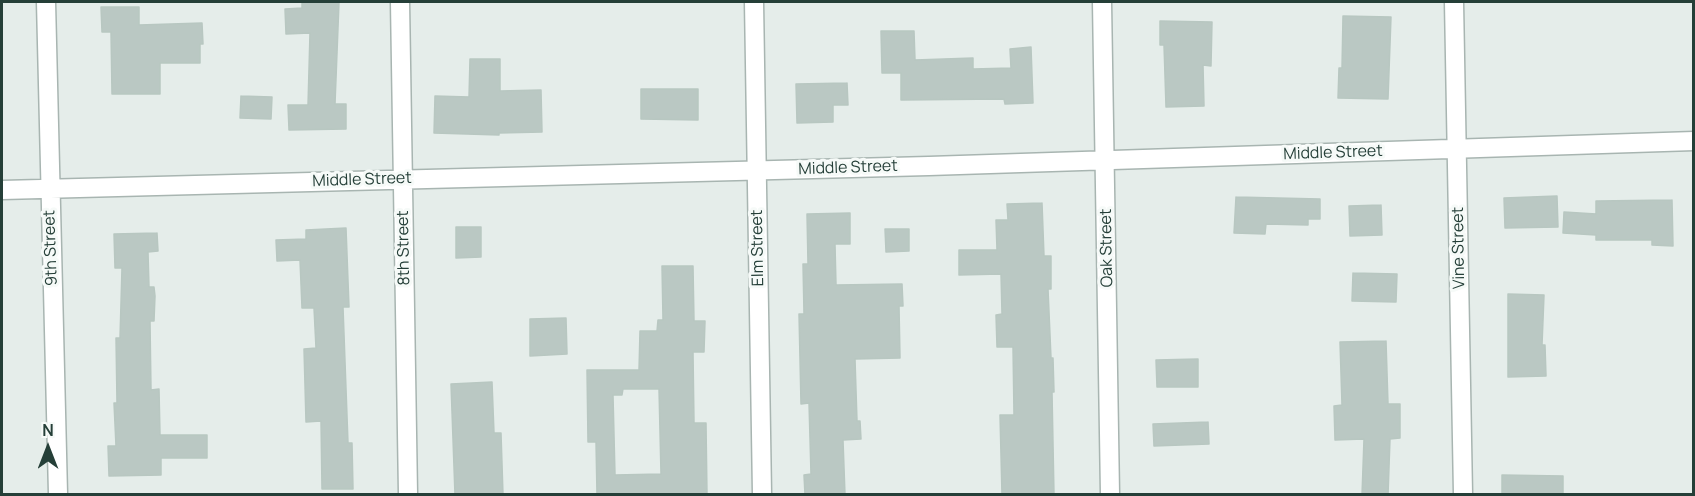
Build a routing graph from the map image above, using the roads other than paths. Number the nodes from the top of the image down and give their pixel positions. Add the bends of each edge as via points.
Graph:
1 (46, 2) edge
2 (400, 2) edge
3 (754, 2) edge
4 (1102, 2) edge
5 (1454, 2) edge
6 (1694, 141) edge
7 (1458, 150) junction
8 (1105, 161) junction
9 (757, 171) junction
10 (403, 179) junction
11 (50, 188) junction
12 (2, 190) edge
13 (58, 495) edge
14 (408, 495) edge
15 (762, 495) edge
16 (1110, 495) edge
17 (1463, 495) edge

1 - 11 street, 9th Street
2 - 10 street, 8th Street
3 - 9 street, Elm Street
4 - 8 street, Oak Street
5 - 7 street, Vine Street
6 - 7 street, Middle Street
7 - 8 street, Middle Street
7 - 17 street, Vine Street
8 - 9 street, Middle Street
8 - 16 street, Oak Street
9 - 10 street, Middle Street
9 - 15 street, Elm Street
10 - 11 street, Middle Street
10 - 14 street, 8th Street
11 - 12 street, Middle Street
11 - 13 street, 9th Street

